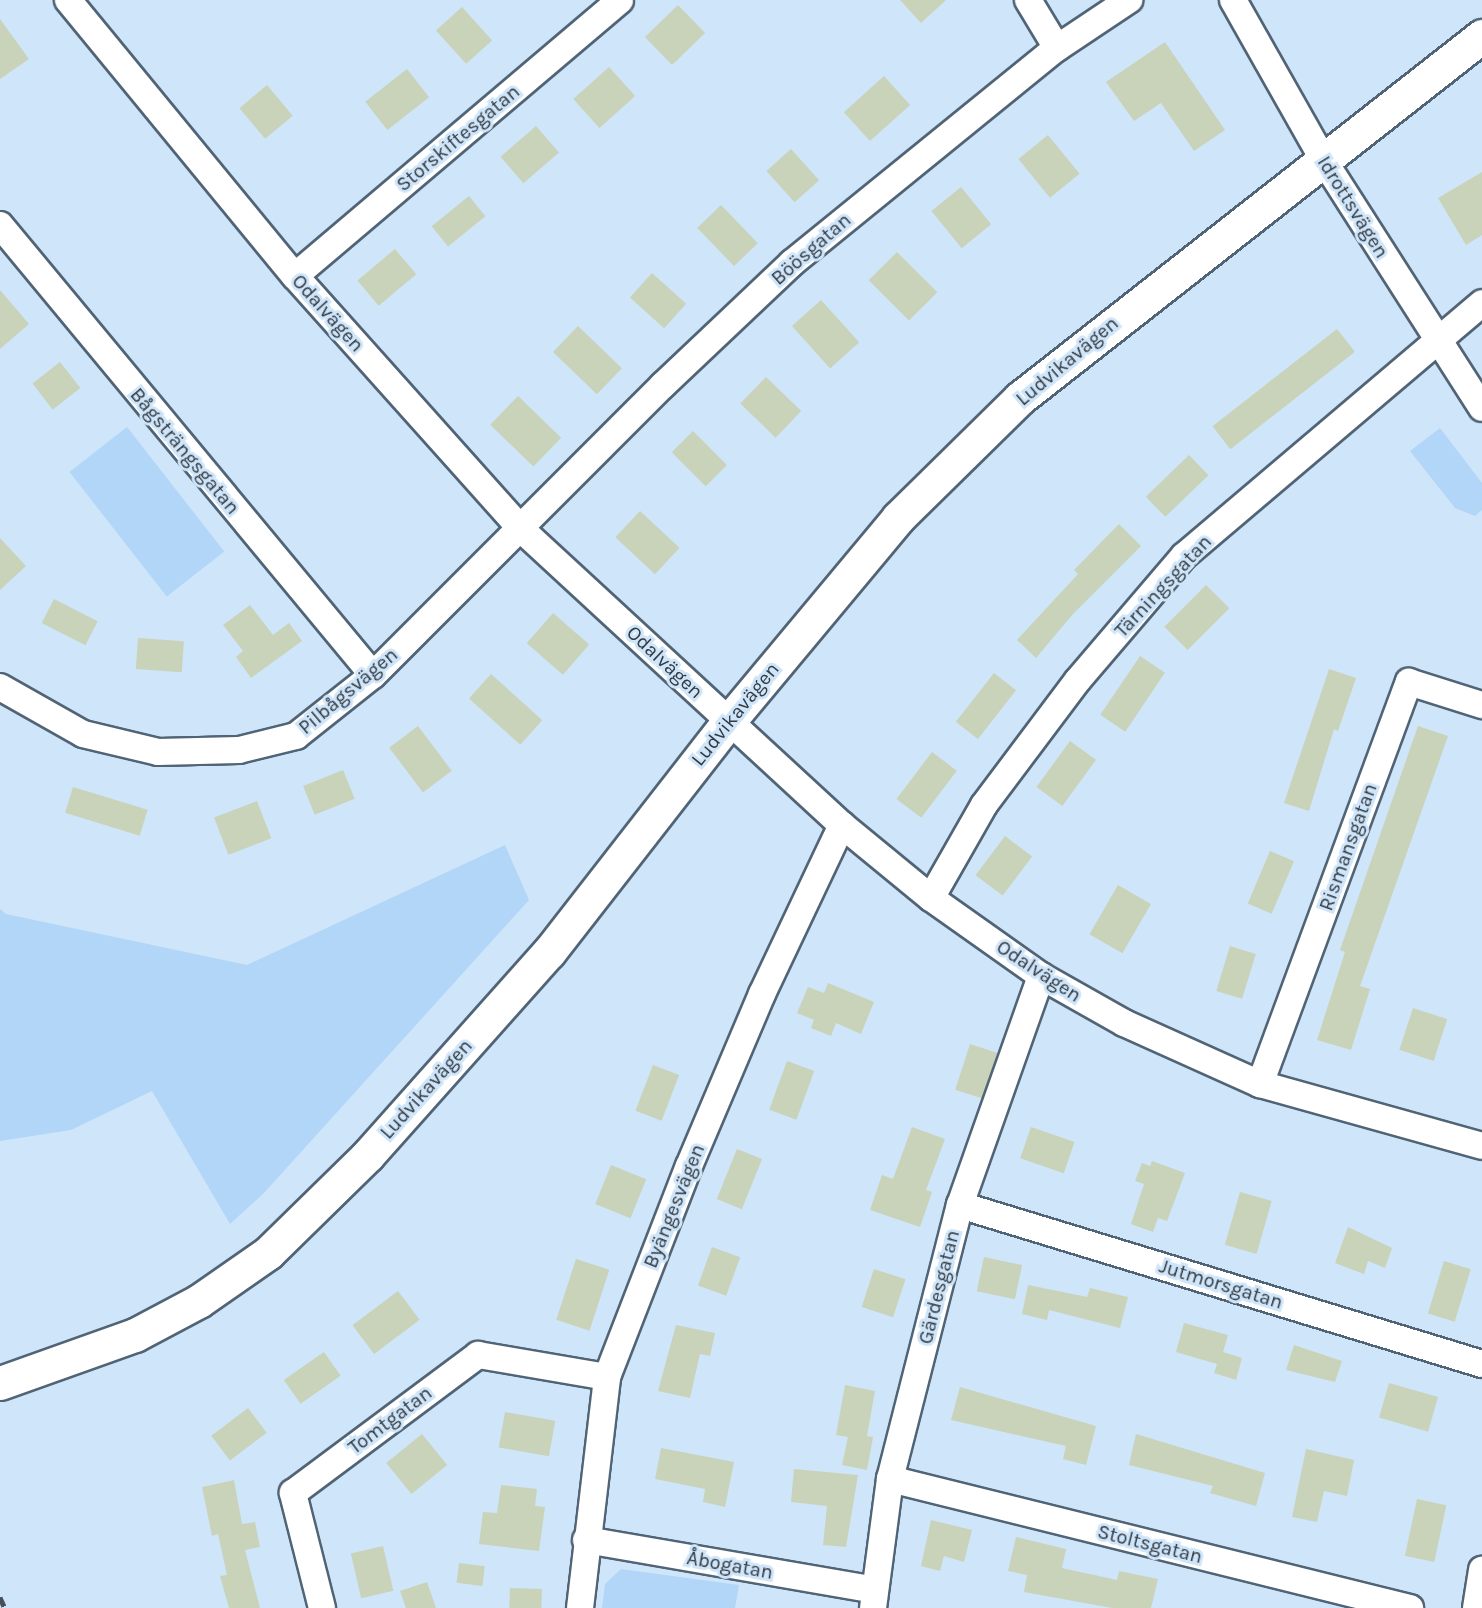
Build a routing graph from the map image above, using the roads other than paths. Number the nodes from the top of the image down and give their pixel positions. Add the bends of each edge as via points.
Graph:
1 (68, 0) edge
2 (620, 0) edge
3 (1028, 0) edge
4 (1129, 0) edge
5 (1233, 0) edge
6 (1482, 36) edge
7 (1057, 48) junction
8 (1324, 161) junction
9 (0, 225) edge
10 (295, 276) junction
11 (1482, 303) edge
12 (1437, 338) junction
13 (1482, 408) edge
14 (521, 529) junction
15 (374, 675) junction
16 (0, 687) edge
17 (1482, 705) edge
18 (729, 721) junction
19 (842, 825) junction
20 (931, 898) junction
21 (1041, 976) junction
22 (1260, 1084) junction
23 (1482, 1146) edge
24 (960, 1205) junction
25 (1482, 1364) edge
26 (607, 1377) junction
27 (0, 1383) edge
28 (890, 1479) junction
29 (586, 1540) junction
30 (1482, 1569) edge
31 (873, 1599) edge
32 (322, 1608) edge
33 (580, 1608) edge
34 (1410, 1608) edge
35 (1476, 1608) edge

1 - 10 street, Odalvägen
2 - 10 street, Storskiftesgatan
3 - 7 street
4 - 7 street, Böösgatan
5 - 8 street, Idrottsvägen
6 - 8 street, Ludvikavägen
7 - 14 street, Böösgatan via 792,263 663,385
8 - 12 street, Idrottsvägen
8 - 18 street, Ludvikavägen via 1147,295 1020,398 898,518
9 - 15 street, Bågsträngsgatan
10 - 14 street, Odalvägen
11 - 12 street, Tärningsgatan
12 - 13 street, Idrottsvägen
12 - 20 street, Tärningsgatan via 1184,556 1078,680 984,805
14 - 15 street, Pilbågsvägen
14 - 18 street, Odalvägen
15 - 16 street, Pilbågsvägen via 296,736 239,750 158,752 83,734
17 - 22 street, Rismansgatan via 1409,682
18 - 19 street, Odalvägen
18 - 27 street, Ludvikavägen via 549,952 368,1155 268,1252 199,1301 135,1335
19 - 20 street, Odalvägen
19 - 26 street, Byängesvägen via 762,994 693,1155
20 - 21 street, Odalvägen
21 - 22 street, Odalvägen via 1124,1023
21 - 24 street, Gärdesgatan
22 - 23 street, Odalvägen
24 - 25 street, Jutmorsgatan
24 - 28 street, Gärdesgatan
26 - 29 street, Byängesvägen
26 - 32 street, Tomtgatan via 478,1355 293,1492
28 - 31 street, Gärdesgatan
28 - 34 street, Stoltsgatan
29 - 31 street, Åbogatan
29 - 33 street, Byängesvägen
30 - 35 street

